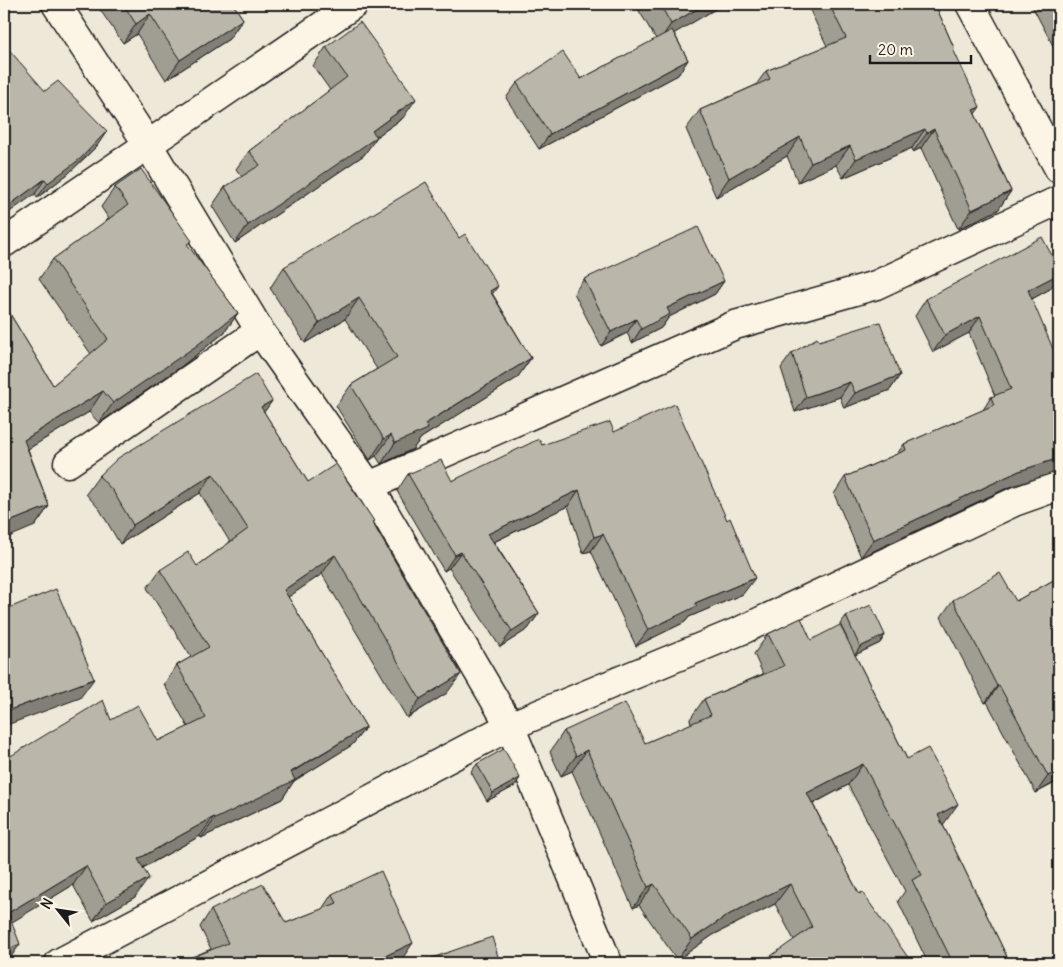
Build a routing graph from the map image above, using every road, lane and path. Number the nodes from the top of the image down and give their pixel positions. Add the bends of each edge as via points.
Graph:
1 (56, 4) edge
2 (354, 4) edge
3 (970, 4) edge
4 (147, 143) junction
5 (1059, 169) edge
6 (1059, 200) edge
7 (4, 243) edge
8 (260, 331) junction
9 (68, 463) dead end
10 (369, 486) junction
11 (1059, 486) edge
12 (510, 726) junction
13 (59, 963) edge
14 (608, 963) edge

1 - 4 street
2 - 4 street
3 - 5 street
4 - 7 street
4 - 8 street
6 - 10 street via 876,285 734,325
8 - 9 street
8 - 10 street
10 - 12 street
11 - 12 street via 1014,502 742,630
12 - 13 street
12 - 14 street

